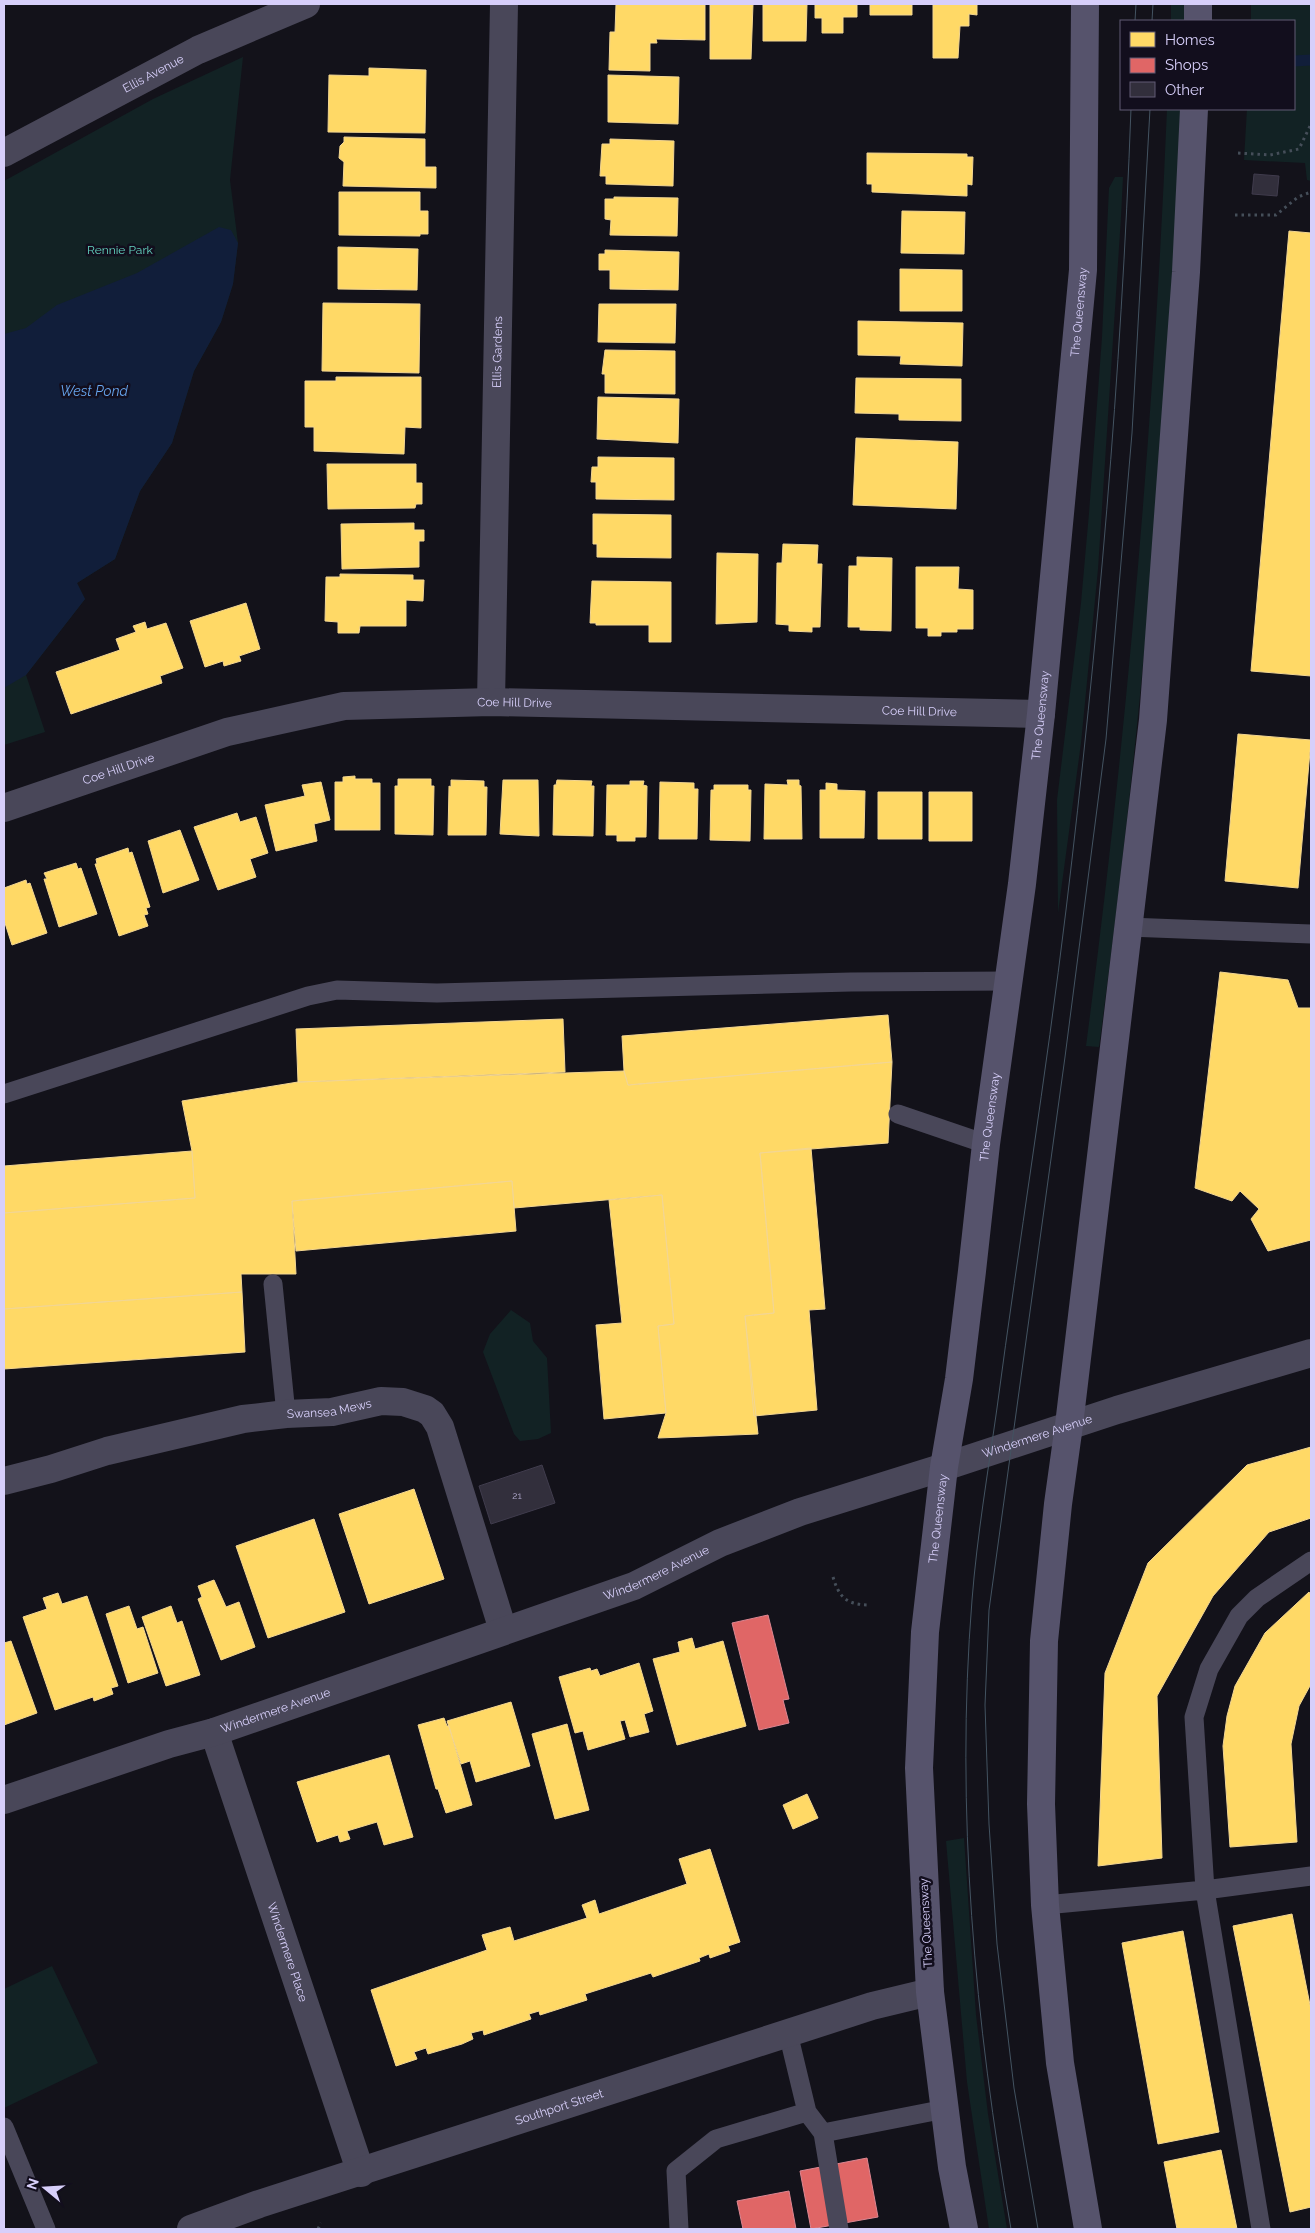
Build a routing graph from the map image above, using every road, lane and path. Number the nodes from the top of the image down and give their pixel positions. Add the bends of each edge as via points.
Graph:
1 (306, 4) edge
2 (504, 4) edge
3 (1085, 4) edge
4 (1198, 4) edge
5 (1198, 20) edge
6 (1194, 110) edge
7 (1311, 124) edge
8 (4, 153) edge
9 (1238, 153) dead end
10 (1311, 192) edge
11 (1234, 215) dead end
12 (491, 702) junction
13 (1041, 714) junction
14 (4, 808) edge
15 (1128, 927) junction
16 (1311, 934) edge
17 (1008, 981) junction
18 (4, 1094) edge
19 (898, 1114) dead end
20 (986, 1144) junction
21 (274, 1284) dead end
22 (1311, 1353) edge
23 (286, 1414) junction
24 (1069, 1425) junction
25 (944, 1467) junction
26 (4, 1481) edge
27 (1311, 1561) edge
28 (833, 1577) dead end
29 (867, 1605) dead end
30 (503, 1630) junction
31 (214, 1732) junction
32 (4, 1800) edge
33 (1311, 1876) edge
34 (1206, 1890) junction
35 (1045, 1905) junction
36 (930, 1992) junction
37 (788, 2033) junction
38 (945, 2109) junction
39 (807, 2112) junction
40 (4, 2128) edge
41 (823, 2133) junction
42 (361, 2173) junction
43 (321, 2223) dead end
44 (46, 2229) edge
45 (191, 2229) edge
46 (318, 2229) edge
47 (679, 2229) edge
48 (839, 2229) edge
49 (964, 2229) edge
50 (1088, 2229) edge
51 (1261, 2229) edge

1 - 8 street, Ellis Avenue via 198,50
2 - 12 street, Ellis Gardens
3 - 13 main road, The Queensway via 1083,270
4 - 5 main road
6 - 15 main road via 1186,282 1154,700
7 - 9 path via 1299,149 1270,154
10 - 11 path via 1298,197 1276,215
12 - 13 street, Coe Hill Drive
12 - 14 street, Coe Hill Drive via 344,706 228,732
13 - 17 main road, The Queensway
15 - 16 lane
15 - 24 main road
17 - 18 lane via 437,993 338,990 308,996
17 - 20 main road, The Queensway
19 - 20 lane
20 - 25 main road, The Queensway via 960,1369
21 - 23 lane
22 - 24 street, Windermere Avenue
23 - 26 street, Swansea Mews via 243,1419 156,1439
23 - 30 street, Swansea Mews via 332,1412 382,1401 417,1405 432,1414 440,1427
24 - 25 street, Windermere Avenue
24 - 35 main road via 1044,1641 1041,1804
25 - 30 street, Windermere Avenue via 800,1512 720,1543 634,1586
25 - 36 main road, The Queensway via 925,1632 919,1768
27 - 34 lane via 1256,1598 1239,1616 1209,1669 1198,1700 1194,1736
28 - 29 path via 837,1591 845,1600
30 - 31 street, Windermere Avenue
31 - 32 street, Windermere Avenue
31 - 42 street, Windermere Place
33 - 34 lane
34 - 35 lane
34 - 51 lane
35 - 50 main road via 1060,2063
36 - 37 street, Southport Street via 879,2004
36 - 38 main road, The Queensway
37 - 39 lane
37 - 42 street, Southport Street
38 - 41 lane
38 - 49 main road, The Queensway
39 - 41 lane
39 - 47 lane via 716,2139 676,2171
40 - 44 lane
41 - 48 lane
42 - 45 street, Southport Street
43 - 46 path

